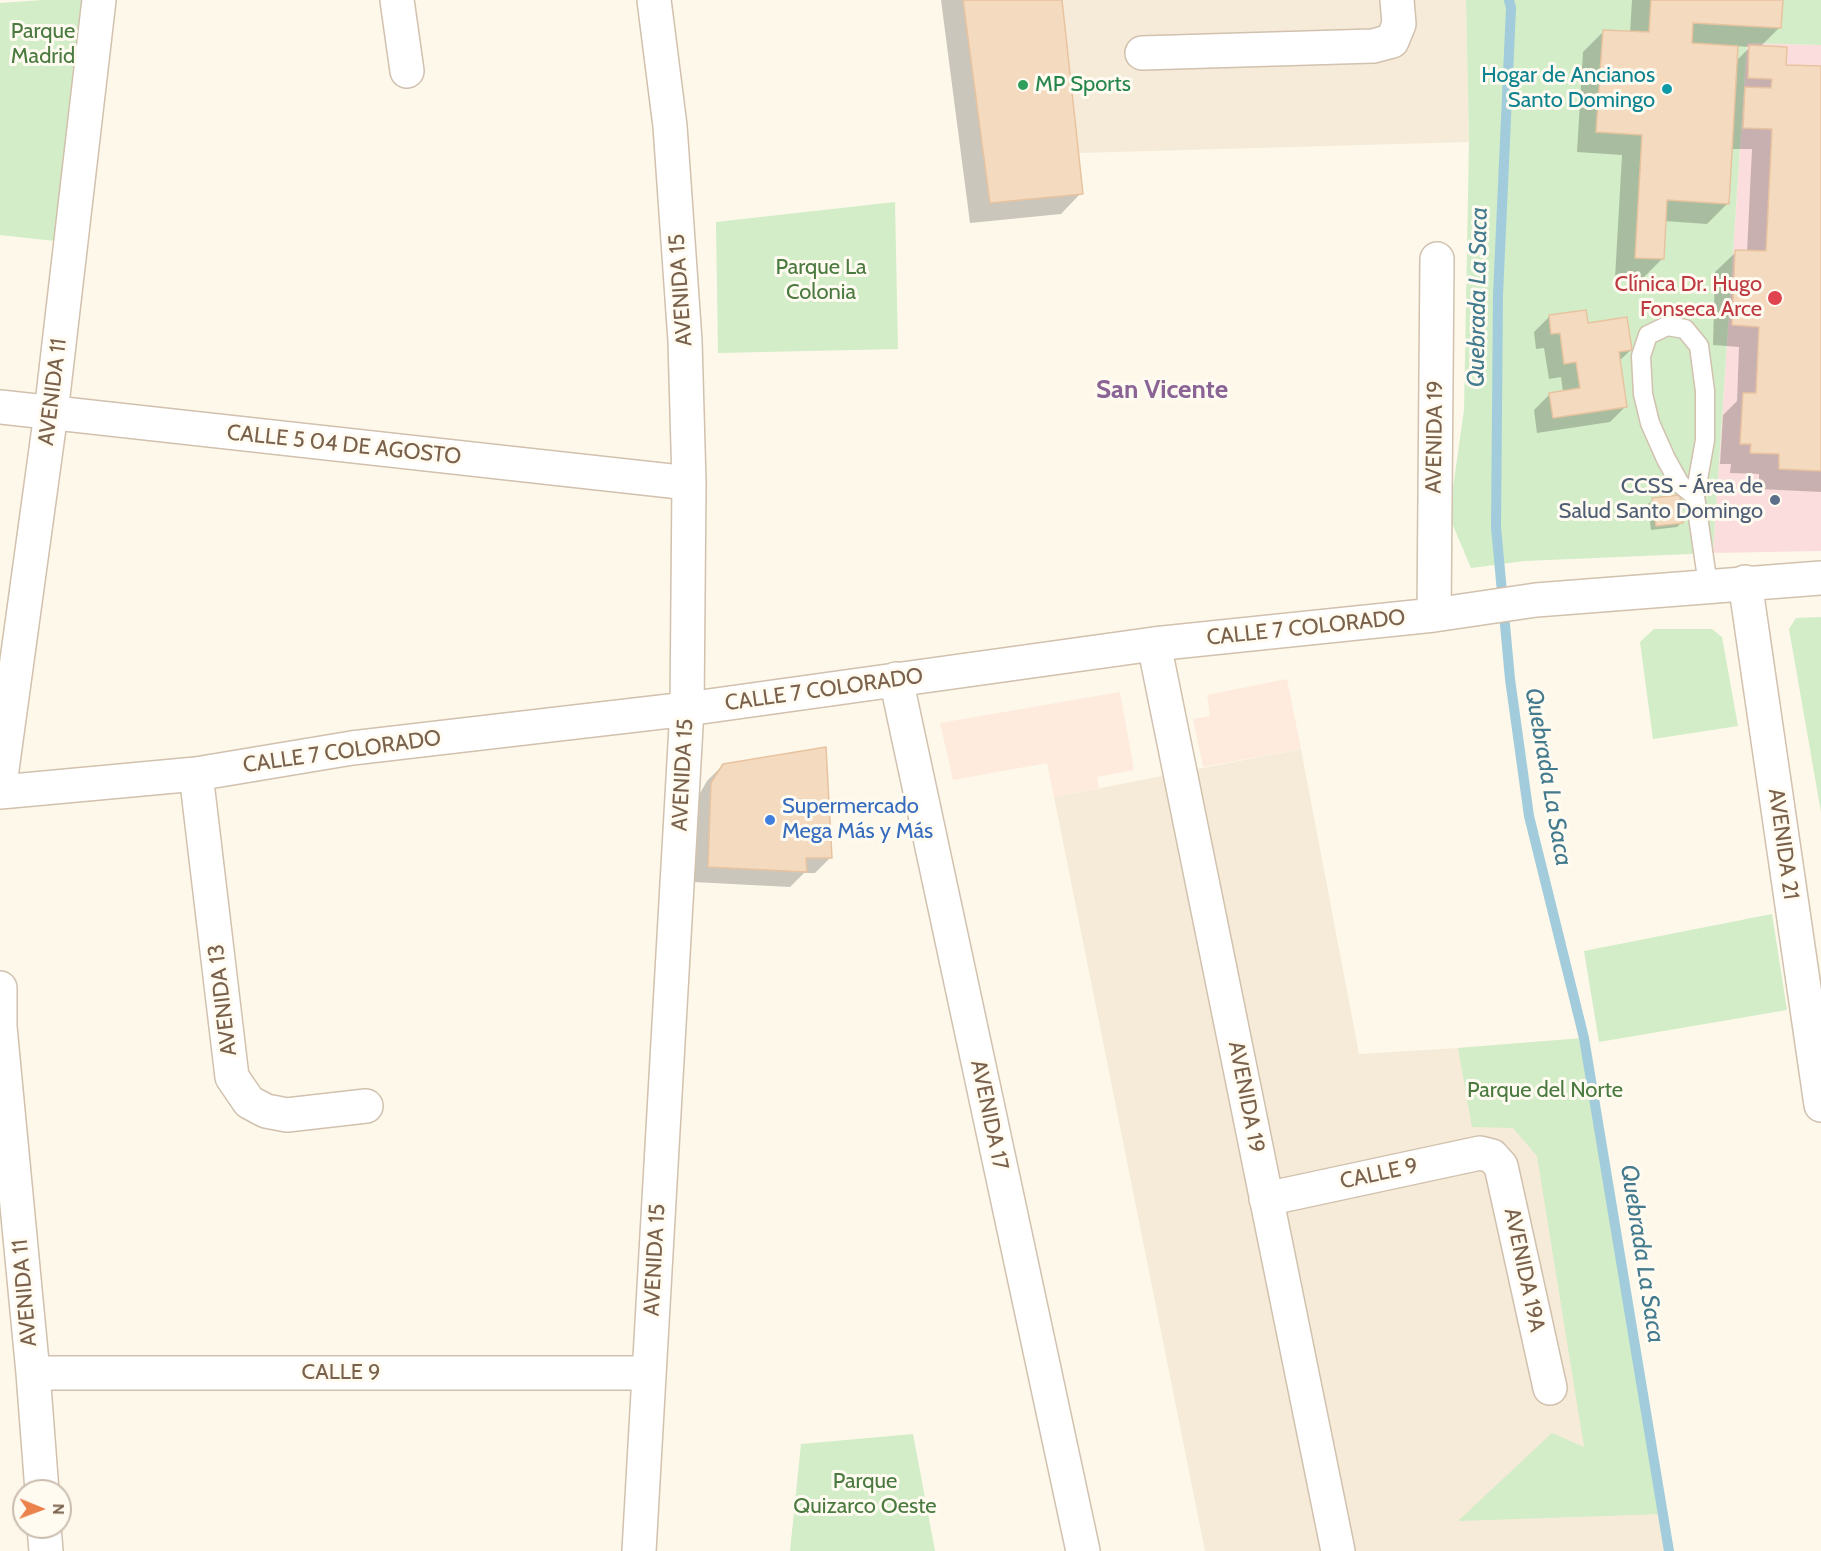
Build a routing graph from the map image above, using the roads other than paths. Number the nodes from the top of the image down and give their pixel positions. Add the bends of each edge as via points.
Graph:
1 (99, 0) edge
2 (397, 0) edge
3 (654, 0) edge
4 (1397, 0) edge
5 (1142, 52) dead end
6 (407, 71) dead end
7 (1437, 259) dead end
8 (0, 407) edge
9 (51, 412) junction
10 (688, 483) junction
11 (1695, 496) junction
12 (1821, 578) edge
13 (1745, 582) junction
14 (1708, 585) junction
15 (1434, 615) junction
16 (1154, 644) junction
17 (896, 679) junction
18 (687, 710) junction
19 (196, 774) junction
20 (0, 784) edge
21 (0, 792) edge
22 (0, 988) edge
23 (1821, 1105) edge
24 (366, 1106) dead end
25 (1492, 1155) joint
26 (1266, 1199) junction
27 (33, 1373) junction
28 (648, 1373) junction
29 (1550, 1388) dead end
30 (41, 1479) edge
31 (639, 1551) edge
32 (1083, 1551) edge
33 (1338, 1551) edge

1 - 9 street, AVENIDA 11
2 - 6 street
3 - 10 street, AVENIDA 15 via 670,126 685,341
4 - 5 street via 1399,24 1392,41 1373,46
7 - 15 street, AVENIDA 19
8 - 9 street, CALLE 5 04 DE AGOSTO
9 - 10 street, CALLE 5 04 DE AGOSTO
9 - 20 street, AVENIDA 11
10 - 18 street, AVENIDA 15
11 - 11 lane via 1705,440 1705,391 1699,346 1685,329 1667,326 1648,335 1641,356 1643,394 1650,423 1666,459 1680,484
11 - 14 lane
12 - 13 street
13 - 14 street
13 - 23 street, AVENIDA 21
14 - 15 street, CALLE 7 COLORADO via 1536,600
15 - 16 street, CALLE 7 COLORADO
16 - 17 street, CALLE 7 COLORADO
16 - 26 street, AVENIDA 19
17 - 18 street, CALLE 7 COLORADO
17 - 32 street, AVENIDA 17
18 - 19 street, CALLE 7 COLORADO via 352,748
18 - 28 street, AVENIDA 15
19 - 21 street, CALLE 7 COLORADO
19 - 24 street, AVENIDA 13 via 232,1077 249,1102 266,1111 287,1115
22 - 27 street, AVENIDA 11 via 0,1027
25 - 26 street, CALLE 9 via 1480,1153
25 - 29 street, AVENIDA 19A via 1501,1166
26 - 33 street, AVENIDA 19
27 - 28 street, CALLE 9
27 - 30 street, AVENIDA 11
28 - 31 street, AVENIDA 15

